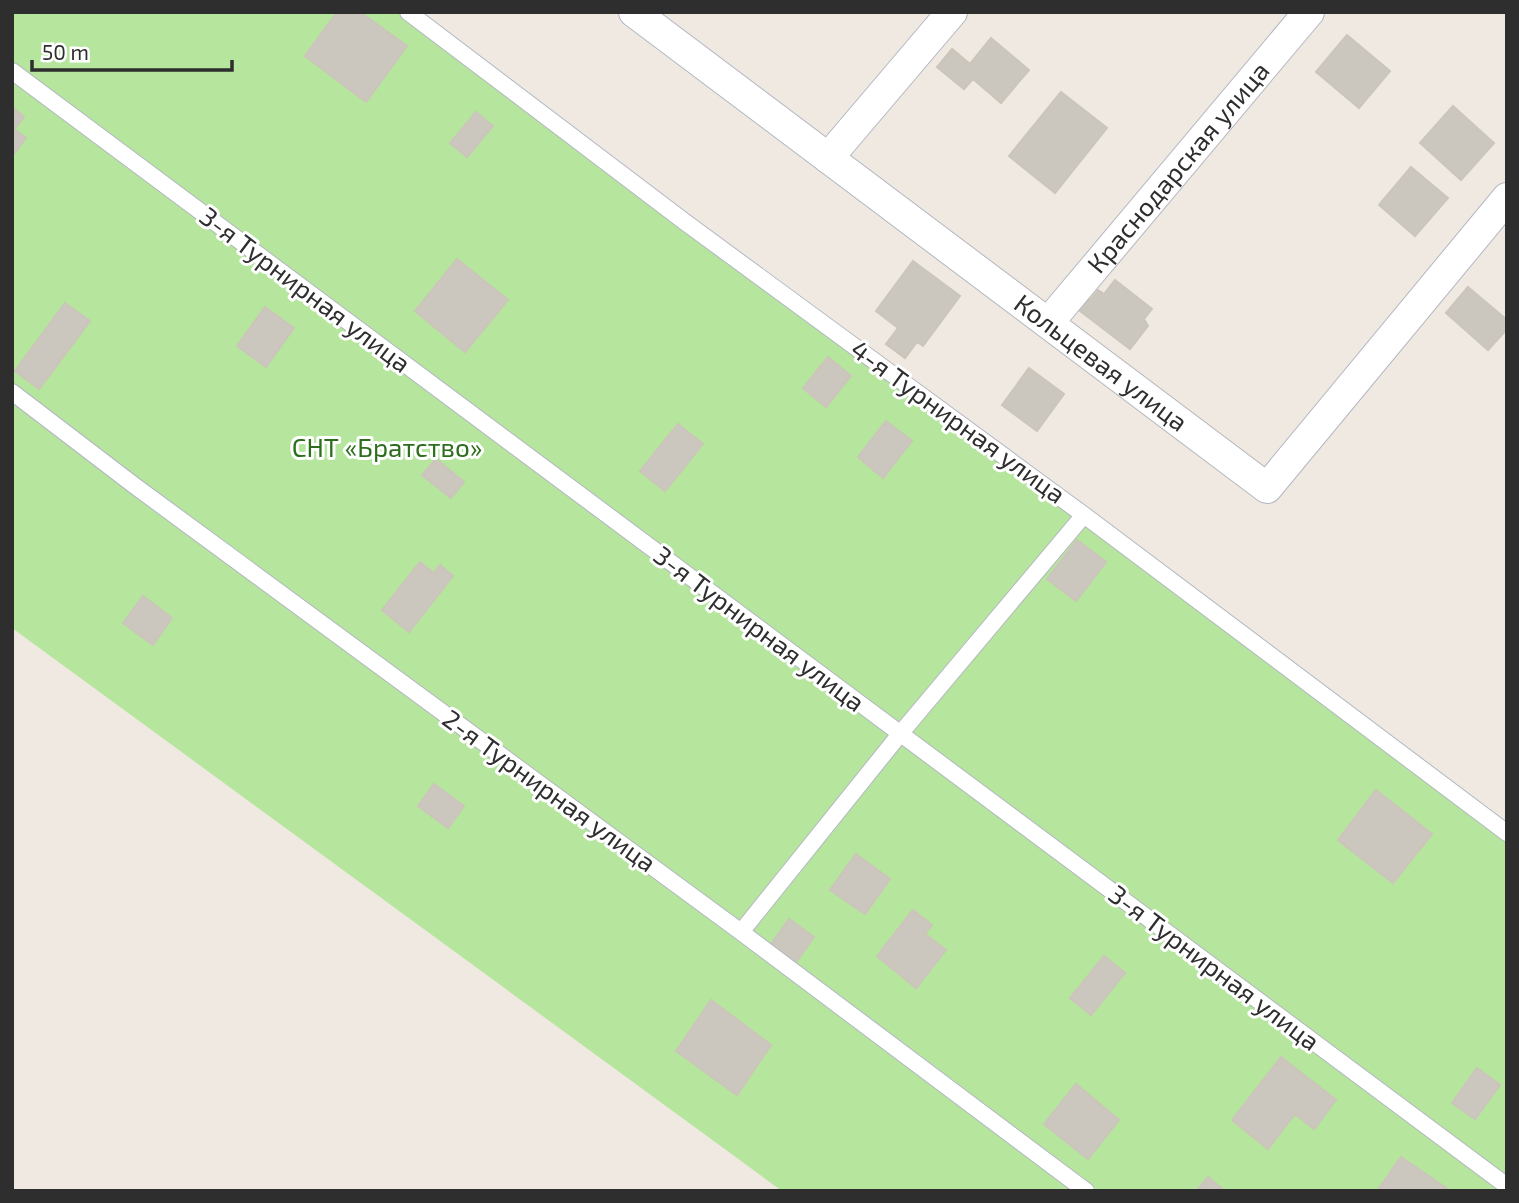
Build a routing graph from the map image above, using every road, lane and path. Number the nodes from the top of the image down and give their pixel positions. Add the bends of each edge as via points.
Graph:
1 (408, 12) edge
2 (634, 12) edge
3 (952, 12) edge
4 (1309, 12) edge
5 (12, 71) edge
6 (828, 158) junction
7 (1507, 198) edge
8 (1048, 323) junction
9 (12, 392) edge
10 (1084, 515) junction
11 (900, 734) junction
12 (1507, 833) edge
13 (741, 932) junction
14 (1507, 1186) edge
15 (1086, 1191) edge

1 - 10 lane, 4-я Турнирная улица
2 - 6 street, Кольцевая улица
3 - 6 street
4 - 8 street, Краснодарская улица
5 - 11 lane, 3-я Турнирная улица
6 - 8 street, Кольцевая улица
7 - 8 street, Кольцевая улица via 1267,488
9 - 13 lane, 2-я Турнирная улица
10 - 11 lane
10 - 12 lane, 4-я Турнирная улица
11 - 13 lane
11 - 14 lane, 3-я Турнирная улица
13 - 15 lane, 2-я Турнирная улица

